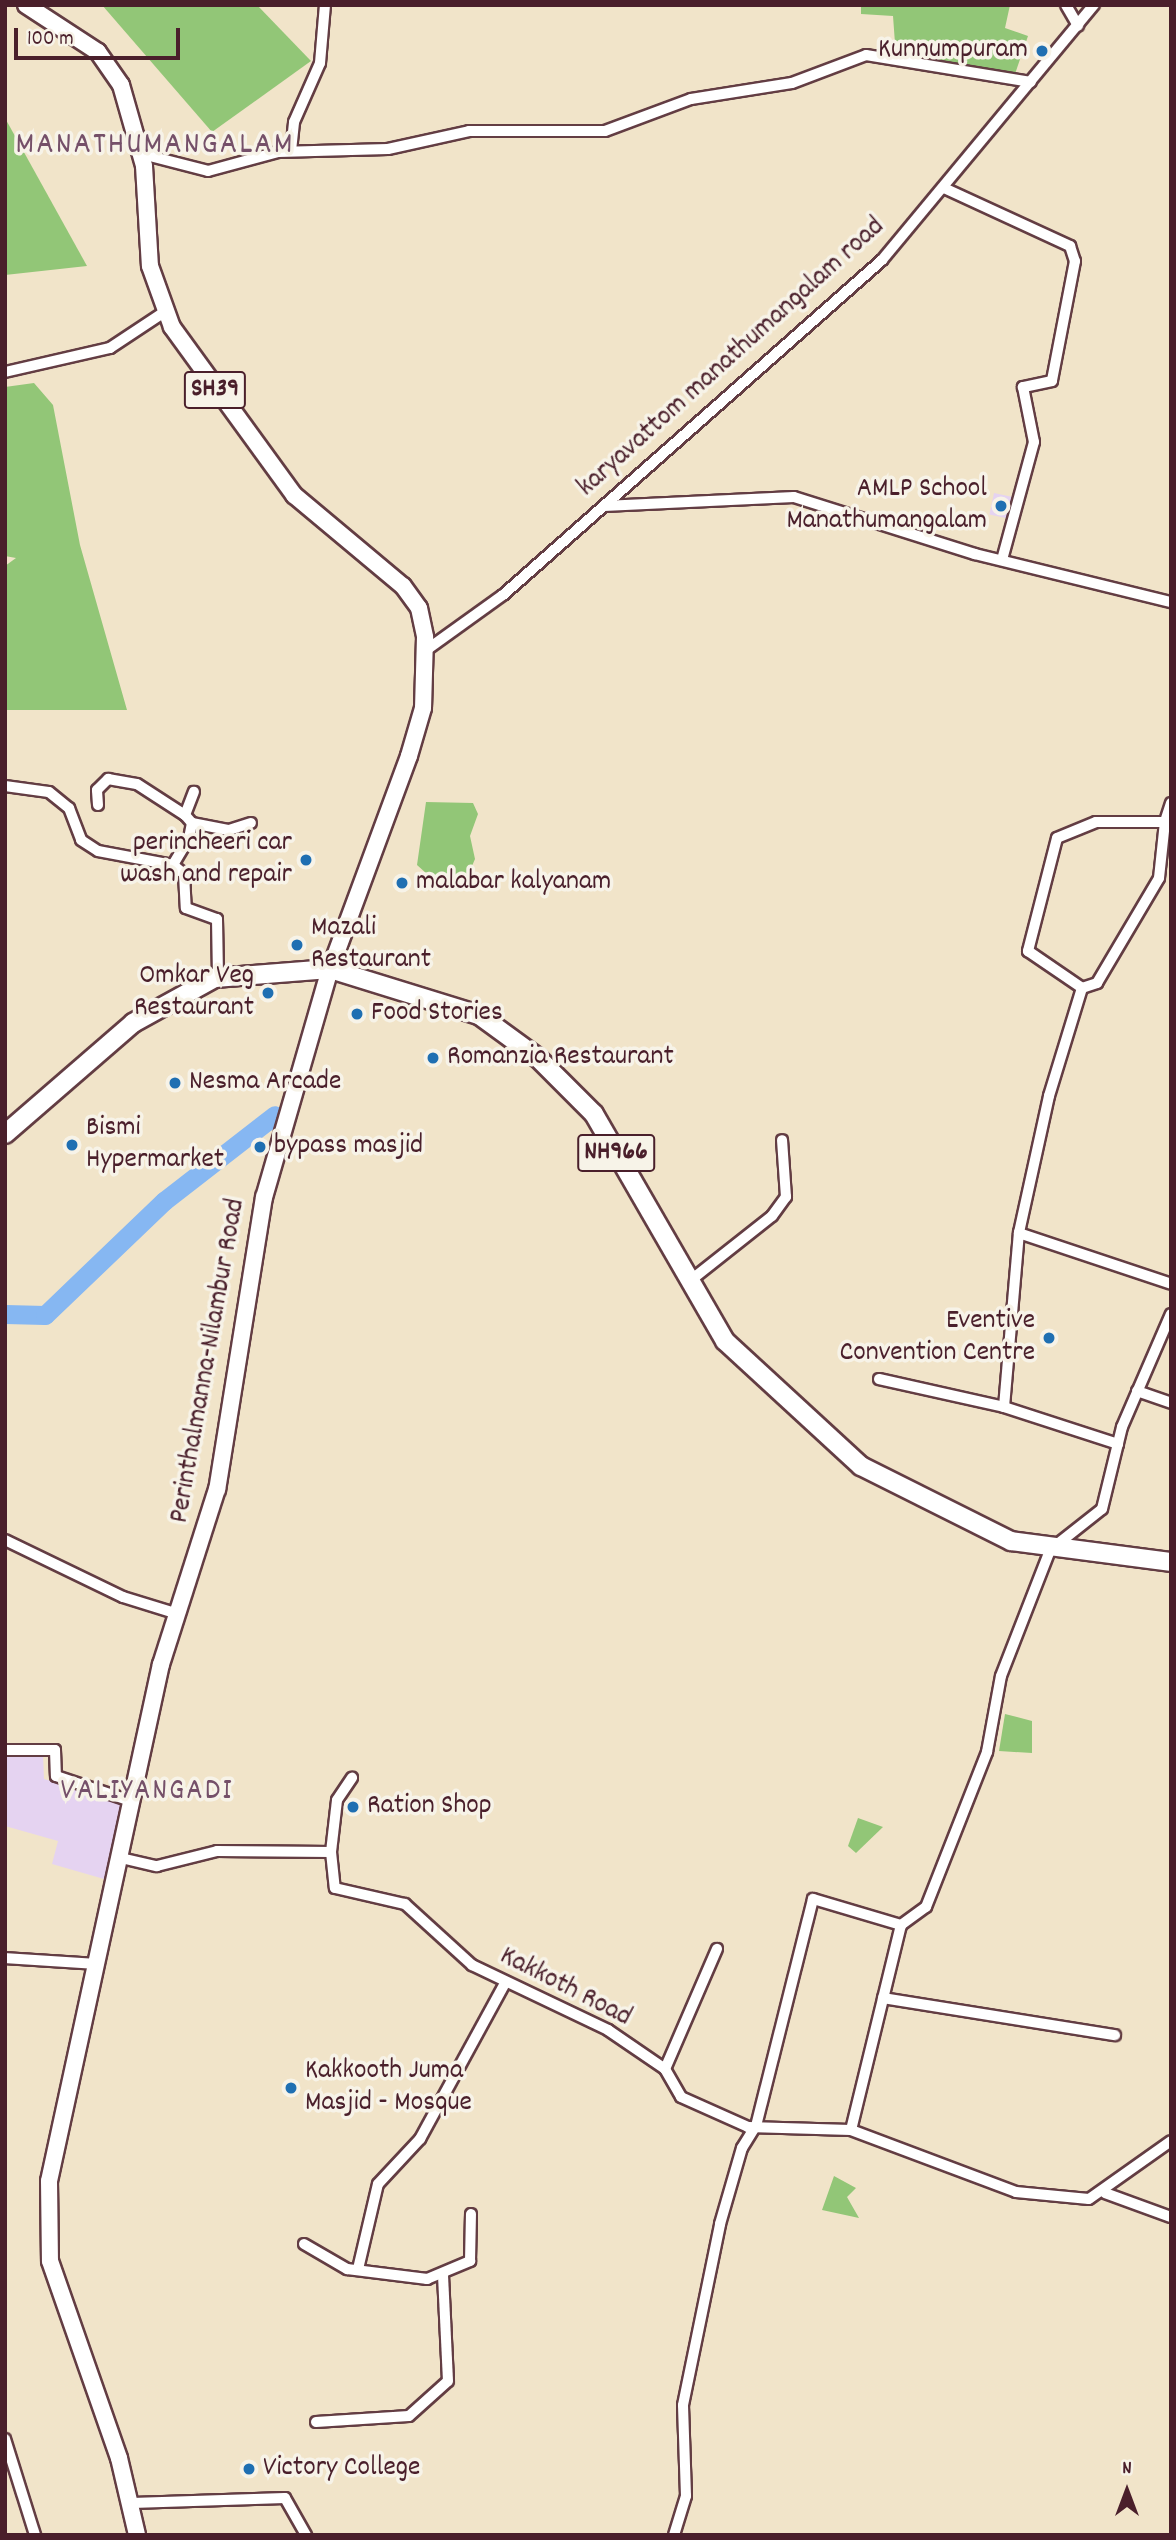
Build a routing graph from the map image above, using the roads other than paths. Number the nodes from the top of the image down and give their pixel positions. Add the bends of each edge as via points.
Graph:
1 (26, 5) edge
2 (325, 5) edge
3 (1066, 5) edge
4 (1094, 5) edge
5 (1077, 26) junction
6 (1031, 82) junction
7 (291, 151) junction
8 (142, 154) junction
9 (944, 188) junction
10 (166, 311) junction
11 (5, 372) edge
12 (604, 506) junction
13 (1002, 561) junction
14 (1171, 602) edge
15 (425, 651) junction
16 (5, 786) edge
17 (194, 792) dead end
18 (1171, 803) edge
19 (98, 805) dead end
20 (189, 819) junction
21 (1166, 822) junction
22 (251, 823) dead end
23 (173, 865) junction
24 (330, 969) junction
25 (218, 978) junction
26 (1082, 988) junction
27 (5, 1134) edge
28 (782, 1140) dead end
29 (1019, 1233) junction
30 (691, 1280) junction
31 (1171, 1284) edge
32 (1171, 1314) edge
33 (879, 1379) dead end
34 (1137, 1391) junction
35 (1171, 1403) edge
36 (1004, 1407) junction
37 (1118, 1444) junction
38 (5, 1540) edge
39 (1050, 1550) junction
40 (1171, 1562) edge
41 (178, 1614) junction
42 (5, 1750) edge
43 (352, 1778) dead end
44 (134, 1802) junction
45 (331, 1852) junction
46 (121, 1858) junction
47 (901, 1925) junction
48 (717, 1949) dead end
49 (5, 1958) edge
50 (96, 1964) junction
51 (505, 1983) junction
52 (883, 1998) junction
53 (1115, 2035) dead end
54 (664, 2069) junction
55 (756, 2126) junction
56 (851, 2130) junction
57 (1171, 2141) edge
58 (1105, 2193) junction
59 (471, 2214) dead end
60 (1171, 2217) edge
61 (304, 2244) dead end
62 (358, 2269) junction
63 (443, 2274) junction
64 (316, 2422) dead end
65 (5, 2439) edge
66 (132, 2503) junction
67 (35, 2535) edge
68 (137, 2535) edge
69 (306, 2535) edge
70 (674, 2535) edge

1 - 8 main road, SH39 via 97,52 121,85
2 - 7 street via 320,64 294,122
3 - 5 street
4 - 5 street, karyavattom manathumangalam road
5 - 6 street, karyavattom manathumangalam road
6 - 7 street via 866,55 792,83 691,100 605,131 469,131 388,149
6 - 9 street, karyavattom manathumangalam road
7 - 8 street via 208,171
8 - 10 main road, SH39 via 150,267
9 - 12 street, karyavattom manathumangalam road via 882,260
9 - 13 street via 1070,246 1075,261 1052,381 1023,387 1034,442
10 - 11 street via 110,348
10 - 15 main road, SH39 via 212,386 293,495 403,586 419,608
12 - 13 street via 794,497
12 - 15 street, karyavattom manathumangalam road via 503,595
13 - 14 street
15 - 24 main road, SH39 via 423,708 409,756
16 - 23 street via 49,792 69,808 81,840 98,851
17 - 20 street
18 - 21 street
19 - 20 street via 97,790 108,779 137,785
20 - 22 street via 229,830
20 - 23 street
21 - 26 street via 1159,878 1097,983
21 - 26 street via 1096,822 1057,838 1028,951
23 - 25 street via 184,874 186,908 217,919
24 - 25 highway, NH966
24 - 30 highway, NH966 via 480,1015 538,1058 594,1114
24 - 41 main road, Perinthalmanna-Nilambur Road via 264,1196 217,1489
25 - 27 highway, NH966 via 133,1023
26 - 29 street via 1049,1096
28 - 30 street via 786,1197 772,1216
29 - 31 street
29 - 36 street
30 - 39 highway, NH966 via 725,1340 861,1466 1011,1541
32 - 34 street
33 - 36 street
34 - 35 street
34 - 37 street
36 - 37 street
37 - 39 street via 1102,1509
38 - 41 street via 123,1597
39 - 40 highway, NH966
39 - 47 street via 1001,1676 986,1752 926,1907
41 - 44 main road, Perinthalmanna-Nilambur Road via 160,1664
42 - 44 street via 55,1750 56,1776
43 - 45 street, Kakkoth Road via 337,1800
44 - 46 main road, Perinthalmanna-Nilambur Road
45 - 46 street via 217,1851 158,1866
45 - 51 street, Kakkoth Road via 335,1888 405,1904 472,1965
46 - 50 main road, Perinthalmanna-Nilambur Road
47 - 52 street
47 - 55 street via 813,1899
48 - 54 street
49 - 50 street
50 - 66 main road, Perinthalmanna-Nilambur Road via 49,2181 47,2243
51 - 54 street, Kakkoth Road via 582,2016
51 - 62 street via 420,2139 378,2184
52 - 53 street
52 - 56 street
54 - 55 street, Kakkoth Road via 681,2097
55 - 56 street, Kakkoth Road
55 - 70 street via 743,2148 720,2224 683,2405 686,2496
56 - 58 street, Kakkoth Road via 1016,2192 1089,2199
57 - 58 street
58 - 60 street
59 - 63 street via 470,2261
61 - 62 street
62 - 63 street via 411,2278
63 - 64 street via 448,2381 409,2416
65 - 67 street
66 - 68 main road, Perinthalmanna-Nilambur Road
66 - 69 street via 285,2498

